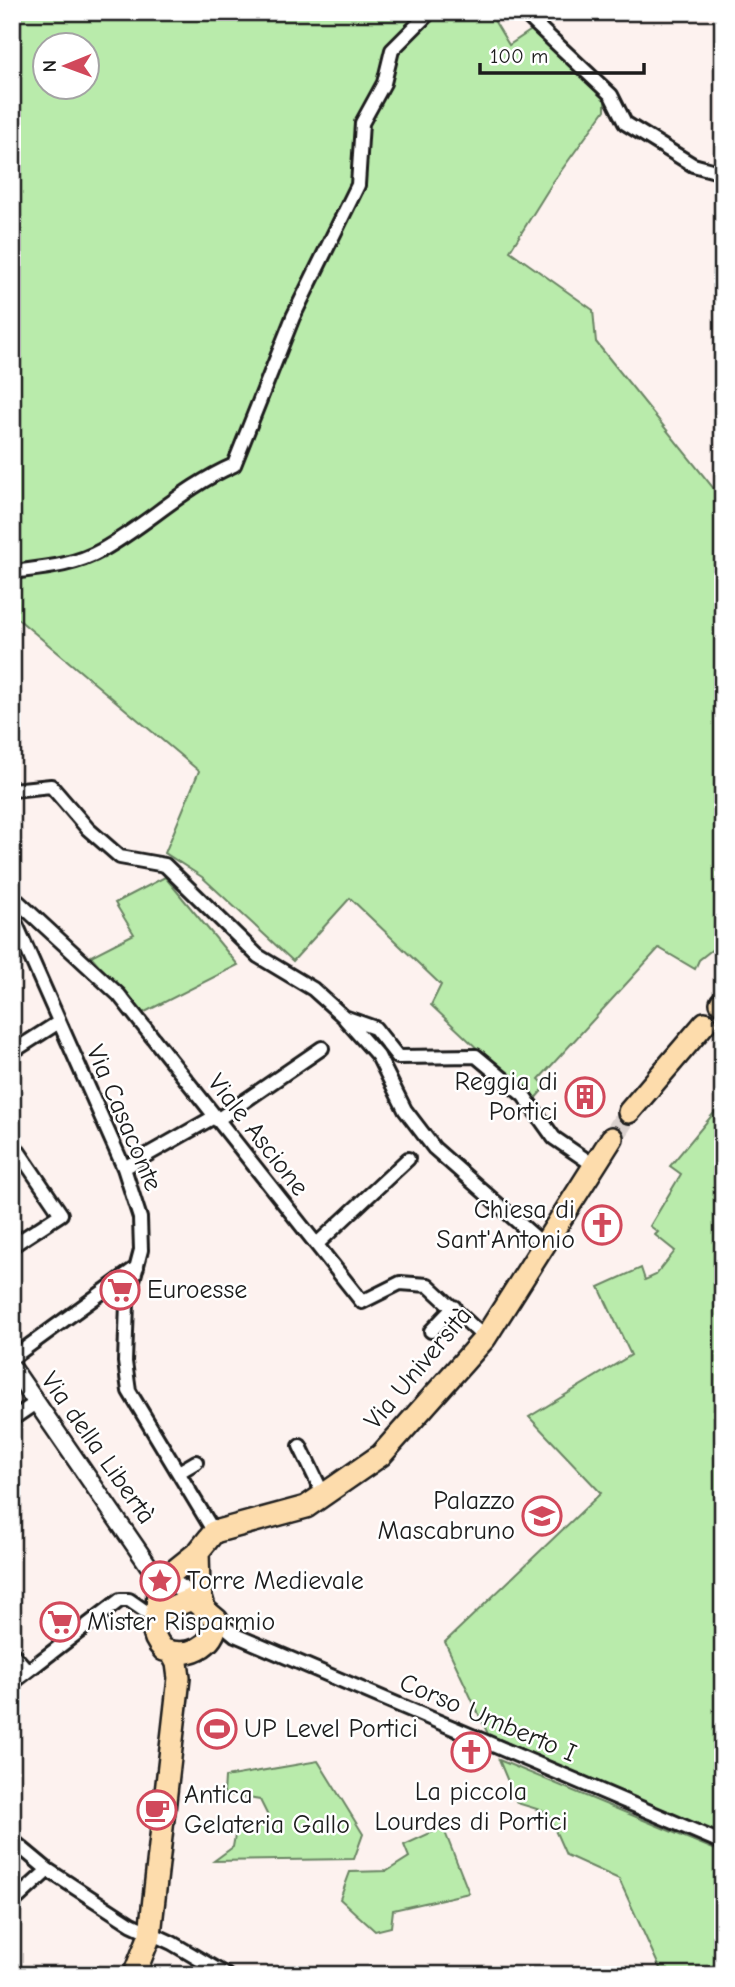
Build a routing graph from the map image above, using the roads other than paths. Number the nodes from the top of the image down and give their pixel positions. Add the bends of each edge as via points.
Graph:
1 (430, 12) edge
2 (523, 12) edge
3 (723, 173) edge
4 (12, 572) edge
5 (12, 790) edge
6 (12, 896) edge
7 (12, 915) edge
8 (344, 1017) junction
9 (59, 1021) junction
10 (705, 1023) dead end
11 (322, 1048) dead end
12 (12, 1052) edge
13 (629, 1112) tunnel mouth
14 (216, 1118) junction
15 (612, 1138) tunnel mouth
16 (12, 1142) edge
17 (408, 1159) dead end
18 (596, 1166) junction
19 (124, 1168) junction
20 (317, 1244) junction
21 (544, 1245) junction
22 (12, 1246) edge
23 (137, 1267) junction
24 (454, 1307) junction
25 (431, 1331) dead end
26 (485, 1338) junction
27 (12, 1358) edge
28 (12, 1367) edge
29 (37, 1402) junction
30 (12, 1419) edge
31 (300, 1446) dead end
32 (196, 1462) dead end
33 (179, 1472) junction
34 (323, 1494) junction
35 (214, 1532) junction
36 (198, 1552) junction
37 (163, 1580) junction
38 (156, 1616) junction
39 (206, 1616) junction
40 (182, 1652) junction
41 (12, 1653) edge
42 (27, 1671) junction
43 (12, 1683) edge
44 (12, 1840) edge
45 (723, 1843) edge
46 (48, 1870) junction
47 (12, 1903) edge
48 (150, 1935) junction
49 (12, 1971) edge
50 (17, 1975) edge
51 (134, 1975) edge
52 (226, 1975) edge

1 - 4 street via 392,50 384,83 362,123 358,185 293,317 234,465 209,475 101,551 65,565
2 - 3 street via 611,95 625,123 694,165
5 - 8 street via 51,786 120,857 165,865 258,956 313,989
6 - 14 street, Viale Ascione via 119,995
7 - 9 street, Via Casaconte
8 - 18 street via 375,1028 398,1057 476,1056 524,1096 554,1138
8 - 21 street via 378,1056 405,1110 434,1148
9 - 12 street
9 - 19 street, Via Casaconte
10 - 13 main road
11 - 14 street
14 - 19 street
14 - 20 street, Viale Ascione
15 - 18 main road, Via Università
16 - 22 street via 61,1214
17 - 20 street
18 - 21 main road, Via Università
19 - 23 street, Via Casaconte via 140,1218
20 - 24 street, Viale Ascione via 362,1302 400,1283 428,1285
21 - 26 main road, Via Università
23 - 27 street
23 - 33 street, Via Casaconte via 127,1303 129,1391
24 - 25 street
24 - 26 street, Viale Ascione
26 - 34 main road, Via Università via 382,1455
28 - 29 street, Via della Libertà
29 - 30 street
29 - 37 street, Via della Libertà
31 - 34 street
32 - 33 street
33 - 35 street, Via Casaconte
34 - 35 main road, Via Università via 306,1507
35 - 36 main road
36 - 37 main road
36 - 39 main road via 199,1590
37 - 38 main road
37 - 39 street, Via della Libertà via 179,1587
38 - 39 main road
38 - 40 main road via 155,1638
38 - 42 street via 129,1600 120,1600
39 - 40 main road via 200,1648
39 - 45 street, Corso Umberto I via 235,1635
40 - 48 main road via 177,1663
41 - 42 street
42 - 43 street
44 - 46 street
46 - 47 street
46 - 48 street
48 - 51 main road
48 - 52 street
49 - 50 street

